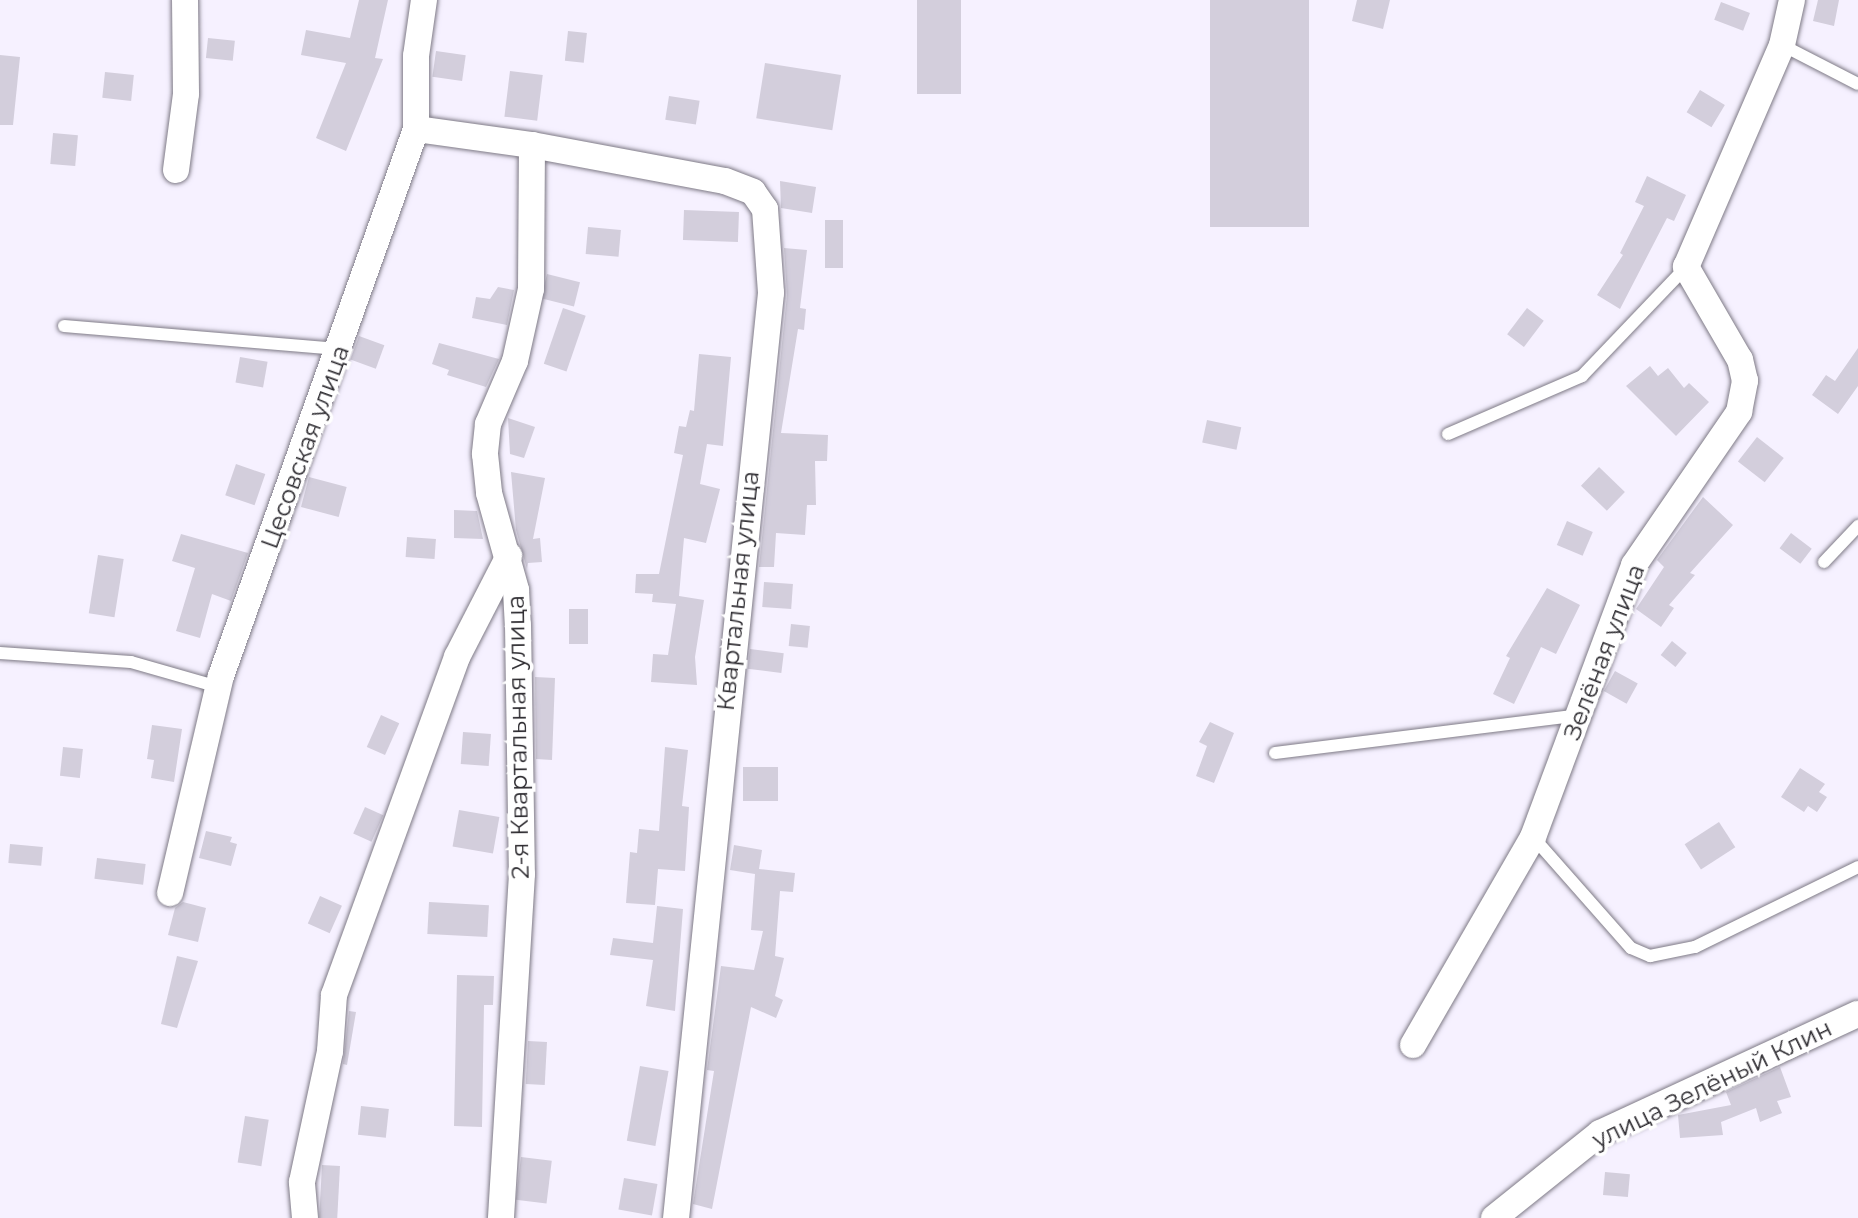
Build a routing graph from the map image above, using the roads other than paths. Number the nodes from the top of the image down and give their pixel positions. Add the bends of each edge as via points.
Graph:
1 (185, 0) edge
2 (424, 0) edge
3 (1792, 0) edge
4 (1782, 45) junction
5 (1858, 84) edge
6 (416, 129) junction
7 (532, 145) junction
8 (176, 170) dead end
9 (1686, 267) junction
10 (64, 326) dead end
11 (341, 349) junction
12 (1448, 434) dead end
13 (1858, 526) edge
14 (509, 556) junction
15 (1824, 562) dead end
16 (0, 653) edge
17 (218, 687) junction
18 (1579, 715) junction
19 (1275, 753) dead end
20 (1533, 837) junction
21 (1858, 867) edge
22 (170, 893) dead end
23 (1858, 1014) edge
24 (1413, 1045) dead end
25 (305, 1218) edge
26 (501, 1218) edge
27 (676, 1218) edge
28 (1494, 1218) edge

1 - 8 street via 186,94
2 - 6 street, Цесовская улица via 416,56
3 - 4 street
4 - 5 lane
4 - 9 street
6 - 7 street
6 - 11 street, Цесовская улица
7 - 14 street, 2-я Квартальная улица via 531,289 515,361 488,424 485,454 489,493
7 - 27 street, Квартальная улица via 725,181 753,192 765,209 771,293
9 - 12 lane via 1582,376
9 - 18 street, Зелёная улица via 1733,344 1743,370 1744,396 1739,412 1634,565
10 - 11 lane
11 - 17 street, Цесовская улица
13 - 15 lane
14 - 25 street via 457,657 334,995 330,1051 302,1182
14 - 26 street, 2-я Квартальная улица via 518,616 522,874
16 - 17 lane via 131,662
17 - 22 street, Цесовская улица
18 - 19 lane
18 - 20 street, Зелёная улица
20 - 21 lane via 1631,948 1650,956 1695,947
20 - 24 street, Зелёная улица
23 - 28 street, улица Зелёный Клин via 1600,1133

